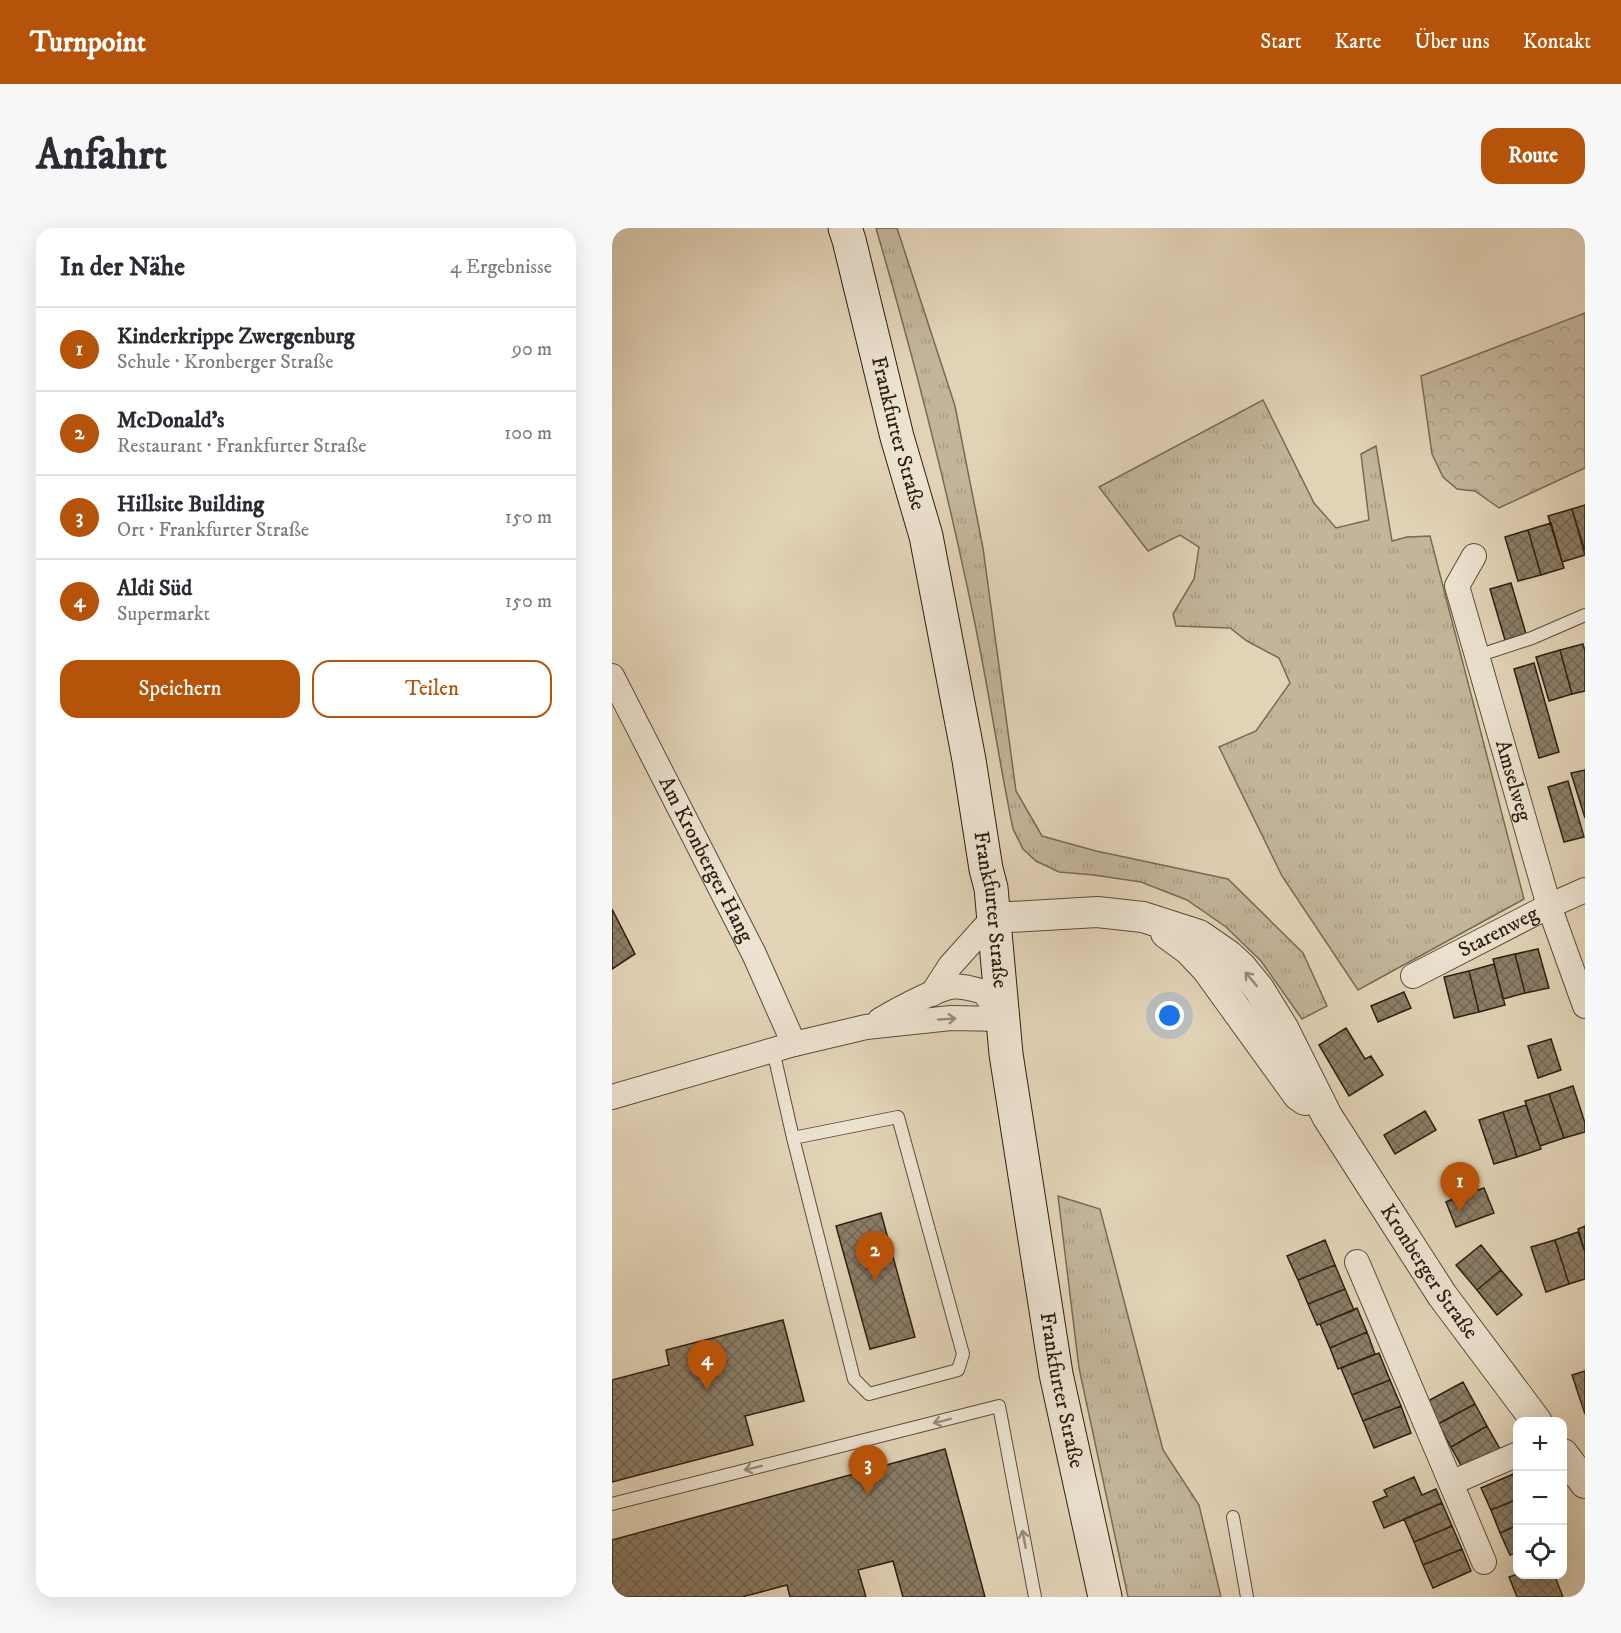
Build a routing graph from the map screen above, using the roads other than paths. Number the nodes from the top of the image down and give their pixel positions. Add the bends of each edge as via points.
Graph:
1 (845, 228) edge
2 (1474, 556) dead end
3 (1585, 615) edge
4 (1477, 656) junction
5 (612, 676) edge
6 (1585, 890) edge
7 (1549, 906) junction
8 (993, 918) junction
9 (1413, 976) dead end
10 (932, 994) junction
11 (1585, 1006) edge
12 (1002, 1019) junction
13 (866, 1027) junction
14 (784, 1047) junction
15 (612, 1097) edge
16 (792, 1138) junction
17 (1357, 1262) dead end
18 (1533, 1417) edge
19 (1513, 1456) edge
20 (1567, 1460) edge
21 (1451, 1483) junction
22 (1585, 1483) edge
23 (612, 1504) edge
24 (1233, 1517) dead end
25 (1484, 1562) dead end
26 (1035, 1597) edge
27 (1105, 1597) edge
28 (1247, 1597) edge

1 - 8 main road, Frankfurter Straße via 926,536 969,760
2 - 4 street, Amselweg via 1457,586
3 - 4 lane
4 - 7 street, Amselweg
5 - 14 street, Am Kronberger Hang via 754,954
6 - 7 street, Starenweg
7 - 9 street, Starenweg
7 - 11 street, Amselweg
8 - 10 street via 950,966
8 - 12 main road, Frankfurter Straße
8 - 18 street, Kronberger Straße via 1096,912 1143,917 1199,934 1241,967 1283,1028 1327,1116 1442,1295
10 - 12 street via 951,987 984,992
10 - 13 street
13 -> 12 street via 951,1018
12 - 27 main road, Frankfurter Straße via 1056,1374
13 - 14 street
14 - 15 street
14 - 16 lane
16 - 16 lane via 898,1117 963,1354 958,1370 869,1394 854,1379
17 - 21 street
19 - 21 street
20 - 22 street
21 - 25 street
26 -> 23 lane via 999,1406
24 - 28 lane

